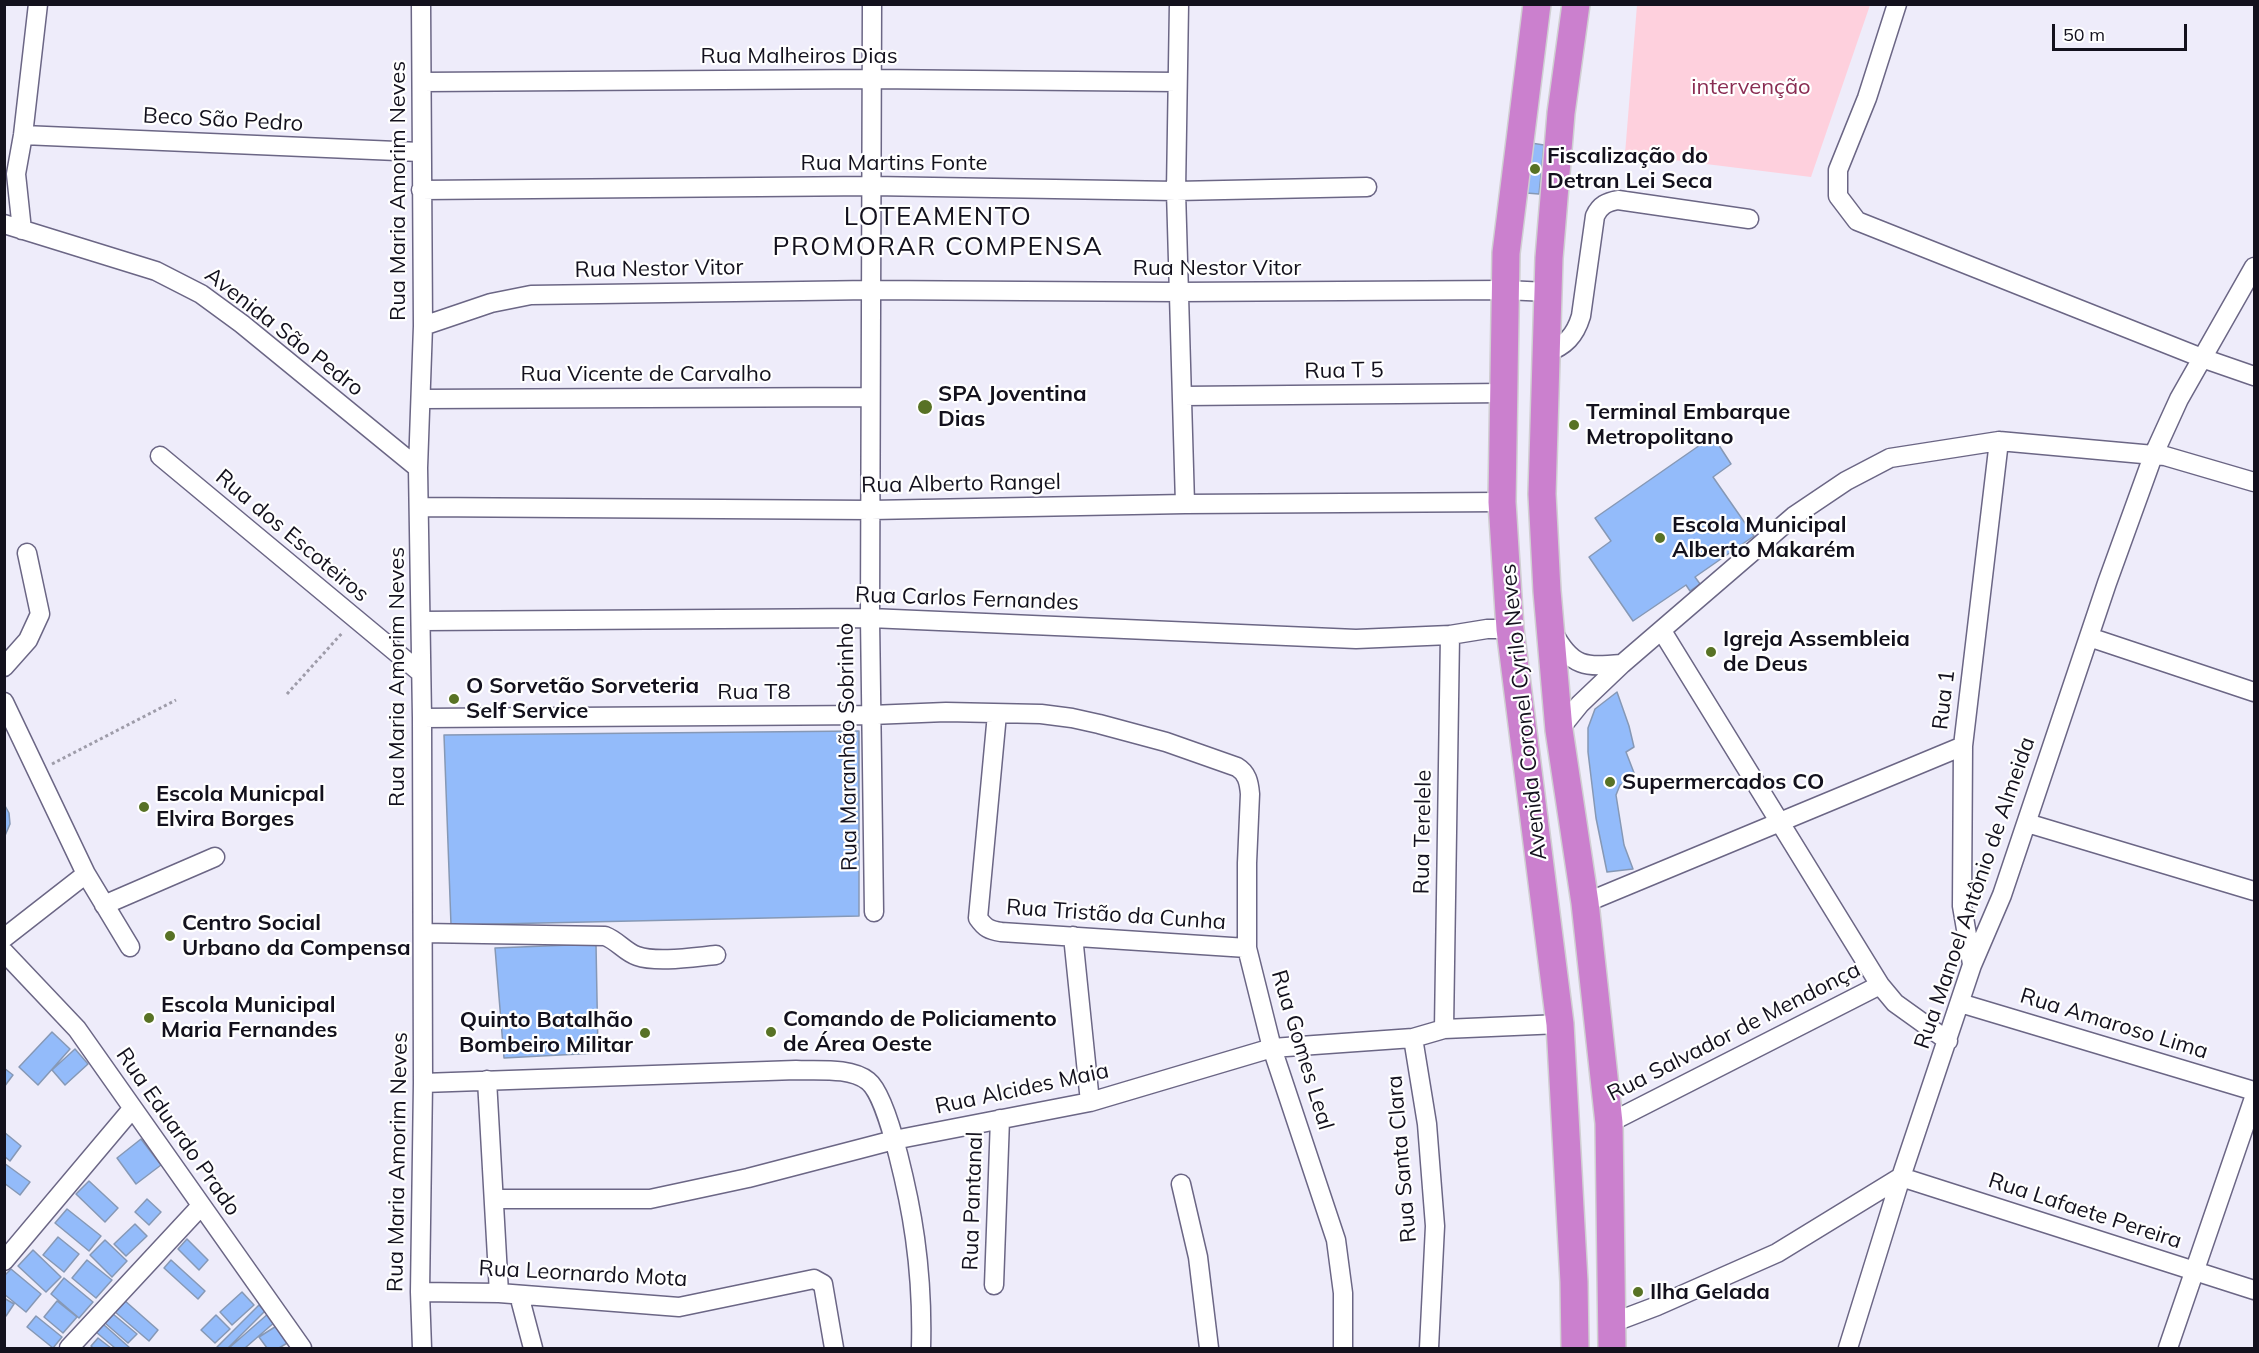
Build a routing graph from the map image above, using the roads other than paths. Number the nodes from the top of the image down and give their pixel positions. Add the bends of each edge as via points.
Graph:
1 (38, 4) edge
2 (421, 4) edge
3 (872, 4) edge
4 (1179, 4) edge
5 (1537, 4) edge
6 (1576, 4) edge
7 (1897, 4) edge
8 (872, 79) junction
9 (1177, 81) junction
10 (422, 82) junction
11 (23, 135) junction
12 (420, 152) junction
13 (10, 179) edge
14 (872, 186) junction
15 (1367, 187) dead end
16 (421, 190) junction
17 (1176, 191) junction
18 (1749, 219) dead end
19 (13, 227) edge
20 (2253, 271) edge
21 (870, 290) junction
22 (1505, 290) junction
23 (1178, 292) junction
24 (1548, 292) junction
25 (423, 326) junction
26 (1546, 353) junction
27 (2202, 358) junction
28 (2254, 376) edge
29 (1505, 393) junction
30 (1183, 396) junction
31 (870, 397) junction
32 (421, 399) junction
33 (1999, 441) junction
34 (160, 456) dead end
35 (2153, 456) junction
36 (417, 468) junction
37 (2254, 482) edge
38 (1502, 502) junction
39 (1185, 504) junction
40 (420, 507) junction
41 (871, 510) junction
42 (27, 553) dead end
43 (870, 618) junction
44 (422, 621) junction
45 (1551, 627) junction
46 (1510, 629) junction
47 (1662, 631) junction
48 (1449, 635) junction
49 (2089, 637) junction
50 (1622, 664) junction
51 (4, 667) edge
52 (421, 673) junction
53 (2254, 692) edge
54 (4, 702) edge
55 (997, 714) junction
56 (871, 715) junction
57 (422, 718) junction
58 (1559, 730) junction
59 (1963, 746) junction
60 (1236, 766) joint
61 (1781, 822) junction
62 (2027, 823) junction
63 (215, 857) dead end
64 (86, 874) junction
65 (2254, 891) edge
66 (1585, 903) junction
67 (104, 905) junction
68 (874, 912) dead end
69 (423, 933) junction
70 (1073, 936) junction
71 (4, 938) edge
72 (130, 947) dead end
73 (1247, 948) junction
74 (4, 952) edge
75 (716, 955) dead end
76 (1972, 965) junction
77 (1880, 985) junction
78 (1960, 1003) junction
79 (1560, 1024) junction
80 (1444, 1029) junction
81 (1413, 1038) junction
82 (1948, 1041) junction
83 (1272, 1048) junction
84 (487, 1080) junction
85 (423, 1083) junction
86 (2254, 1091) edge
87 (2254, 1098) edge
88 (1090, 1102) junction
89 (132, 1109) junction
90 (1000, 1119) junction
91 (1609, 1123) junction
92 (894, 1140) junction
93 (1901, 1177) junction
94 (1181, 1184) dead end
95 (494, 1199) junction
96 (200, 1207) junction
97 (4, 1261) edge
98 (2194, 1271) junction
99 (994, 1284) dead end
100 (2254, 1290) edge
101 (420, 1292) junction
102 (499, 1293) junction
103 (519, 1295) junction
104 (1612, 1336) edge
105 (69, 1348) edge
106 (302, 1348) edge
107 (422, 1348) edge
108 (533, 1348) edge
109 (834, 1348) edge
110 (921, 1348) edge
111 (1209, 1348) edge
112 (1343, 1348) edge
113 (1430, 1348) edge
114 (1575, 1348) edge
115 (1848, 1348) edge
116 (2168, 1348) edge

1 - 11 street
2 - 10 street, Rua Maria Amorim Neves
3 - 8 street, Rua Maranhão Sobrinho
4 - 9 street
5 - 22 highway, Avenida Coronel Cyrilo Neves via 1506,253
6 - 24 highway, Avenida Coronel Cyrilo Neves via 1561,113
7 - 27 street via 1868,98 1838,170 1838,196 1857,221
8 - 9 street, Rua Malheiros Dias
8 - 10 street, Rua Malheiros Dias
8 - 14 street, Rua Maranhão Sobrinho
9 - 17 street
10 - 12 street, Rua Maria Amorim Neves
11 - 12 street, Beco São Pedro
11 - 13 street
12 - 16 street, Rua Maria Amorim Neves
13 - 19 street
14 - 16 street, Rua Martins Fonte
14 - 17 street, Rua Martins Fonte
14 - 21 street, Rua Maranhão Sobrinho
15 - 17 street, Rua Martins Fonte
16 - 25 street, Rua Maria Amorim Neves
17 - 23 street
18 - 26 street via 1618,200 1608,202 1595,216 1577,329 1559,348
19 - 36 street, Avenida São Pedro via 156,271 201,294
20 - 27 street, Rua Manoel Antônio de Almeida
21 - 23 street, Rua Nestor Vitor
21 - 25 street, Rua Nestor Vitor via 531,295 491,303
21 - 31 street, Rua Maranhão Sobrinho
22 - 23 street, Rua Nestor Vitor
22 - 24 street, Rua Nestor Vitor
22 - 29 highway, Avenida Coronel Cyrilo Neves
23 - 30 street
24 - 26 highway, Avenida Coronel Cyrilo Neves
25 - 32 street, Rua Maria Amorim Neves
26 - 45 highway, Avenida Coronel Cyrilo Neves via 1542,494
27 - 28 street
27 - 35 street, Rua Manoel Antônio de Almeida
29 - 30 street, Rua T 5
29 - 38 highway, Avenida Coronel Cyrilo Neves
30 - 39 street
31 - 32 street, Rua Vicente de Carvalho
31 - 41 street, Rua Maranhão Sobrinho
32 - 36 street, Rua Maria Amorim Neves
33 - 35 street
33 - 47 street via 1890,458 1846,481 1794,516
33 - 59 street, Rua 1
34 - 52 street, Rua dos Escoteiros
35 - 37 street
35 - 49 street, Rua Manoel Antônio de Almeida
36 - 40 street, Rua Maria Amorim Neves
38 - 39 street, Rua Alberto Rangel
38 - 46 highway, Avenida Coronel Cyrilo Neves
39 - 41 street, Rua Alberto Rangel
40 - 41 street, Rua Alberto Rangel
40 - 44 street, Rua Maria Amorim Neves
41 - 43 street, Rua Maranhão Sobrinho
42 - 51 street via 40,614 28,640
43 - 44 street, Rua Carlos Fernandes
43 - 48 street, Rua Carlos Fernandes via 1356,639
43 - 56 street, Rua Maranhão Sobrinho
44 - 52 street, Rua Maria Amorim Neves
45 - 50 street via 1561,646 1578,662 1590,666
45 - 58 highway, Avenida Coronel Cyrilo Neves
46 - 48 street, Rua Carlos Fernandes
46 - 79 highway, Avenida Coronel Cyrilo Neves
47 - 50 street
47 - 61 street
48 - 80 street, Rua Terelele
49 - 53 street
49 - 62 street, Rua Manoel Antônio de Almeida
50 - 58 street
52 - 57 street, Rua Maria Amorim Neves
54 - 64 street
55 - 56 street, Rua T8
55 - 60 street, Rua T8 via 1072,718 1166,742
55 - 70 street, Rua Tristão da Cunha via 978,918 990,930
56 - 57 street, Rua T8
56 - 68 street, Rua Maranhão Sobrinho
57 - 69 street, Rua Maria Amorim Neves
58 - 66 highway, Avenida Coronel Cyrilo Neves
59 - 61 street
59 - 76 street, Rua 1 via 1962,906
60 - 73 street, Rua Gomes Leal via 1243,771 1250,794
61 - 66 street
61 - 77 street
62 - 65 street
62 - 76 street, Rua Manoel Antônio de Almeida
63 - 67 street
64 - 67 street
64 - 71 street
66 - 91 highway, Avenida Coronel Cyrilo Neves
67 - 72 street
69 - 75 street via 605,936 646,959
69 - 85 street, Rua Maria Amorim Neves
70 - 73 street, Rua Tristão da Cunha
70 - 88 street
73 - 83 street, Rua Gomes Leal
74 - 89 street, Rua Eduardo Prado via 77,1029
76 - 78 street, Rua Manoel Antônio de Almeida
77 - 82 street via 1895,1003
77 - 91 street, Rua Salvador de Mendonça
78 - 82 street, Rua Manoel Antônio de Almeida
78 - 86 street, Rua Amaroso Lima
79 - 80 street, Rua Alcides Maia
79 - 114 highway, Avenida Coronel Cyrilo Neves
80 - 81 street, Rua Alcides Maia
81 - 83 street, Rua Alcides Maia
81 - 113 street, Rua Santa Clara via 1427,1124 1435,1226
82 - 93 street, Rua Manoel Antônio de Almeida
83 - 88 street, Rua Alcides Maia
83 - 112 street, Rua Gomes Leal via 1336,1240 1343,1293
84 - 85 street
84 - 92 street via 796,1070 847,1073 868,1081 878,1094
84 - 95 street
85 - 101 street, Rua Maria Amorim Neves
87 - 98 street
88 - 90 street, Rua Alcides Maia
89 - 96 street, Rua Eduardo Prado
89 - 97 street
90 - 92 street, Rua Alcides Maia
90 - 99 street, Rua Pantanal
91 - 104 highway, Avenida Coronel Cyrilo Neves
92 - 95 street, Rua Alcides Maia via 650,1199
92 - 110 street via 915,1238
93 - 98 street, Rua Lafaete Pereira
93 - 104 street via 1777,1253 1657,1306
93 - 115 street, Rua Manoel Antônio de Almeida
94 - 111 street via 1198,1257
95 - 102 street
96 - 105 street
96 - 106 street, Rua Eduardo Prado
98 - 100 street, Rua Lafaete Pereira
98 - 116 street
101 - 102 street, Rua Leornardo Mota
101 - 107 street, Rua Maria Amorim Neves
102 - 103 street, Rua Leornardo Mota
103 - 108 street
103 - 109 street, Rua Leornardo Mota via 679,1307 814,1279 823,1284

